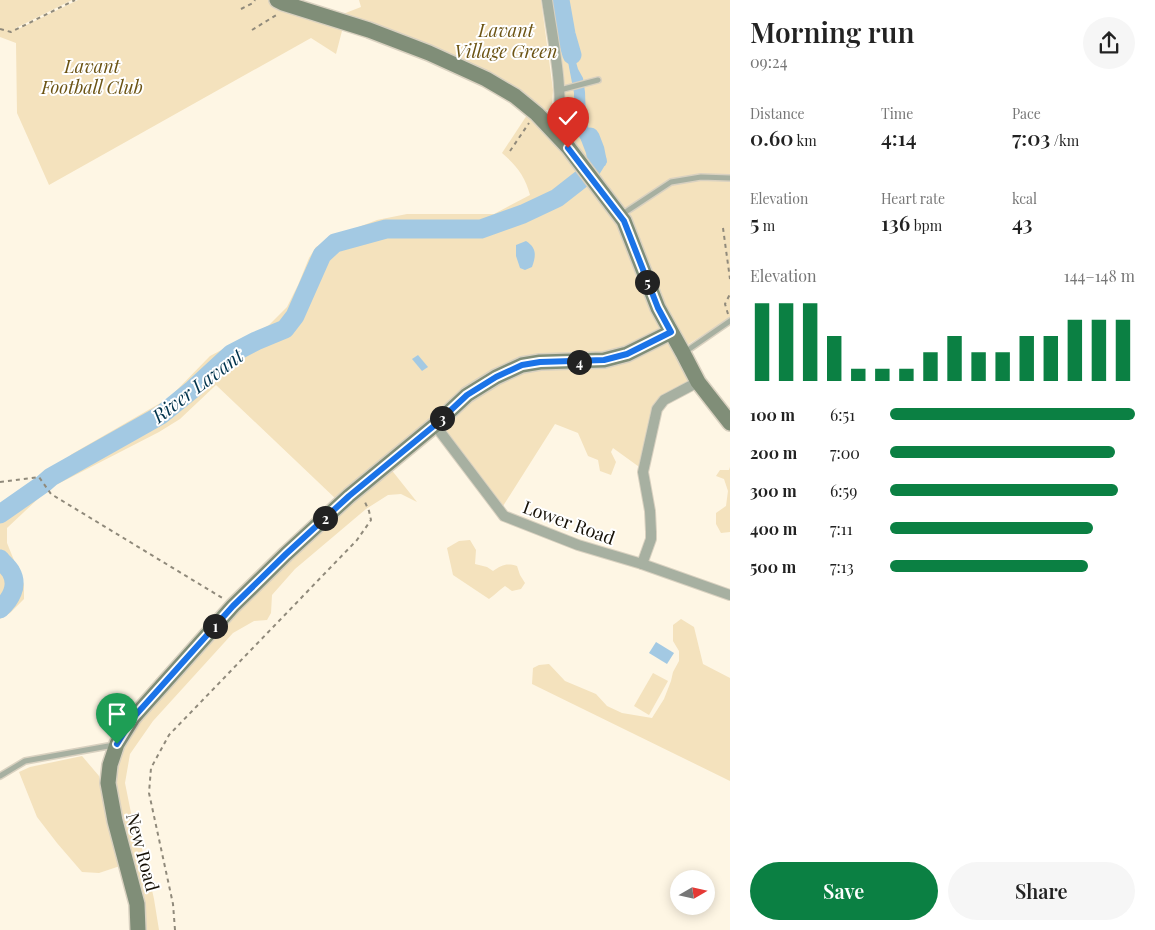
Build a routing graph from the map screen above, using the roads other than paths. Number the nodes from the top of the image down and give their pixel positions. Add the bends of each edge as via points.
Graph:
1 (548, 0) edge
2 (280, 1) edge
3 (598, 80) dead end
4 (564, 89) junction
5 (557, 135) junction
6 (730, 178) edge
7 (620, 215) junction
8 (730, 320) edge
9 (671, 332) junction
10 (683, 354) junction
11 (698, 382) junction
12 (730, 423) edge
13 (435, 425) junction
14 (642, 564) junction
15 (730, 595) edge
16 (117, 744) junction
17 (0, 776) edge
18 (138, 930) edge

1 - 4 street
2 - 5 street via 369,30 486,79 515,96
3 - 4 lane
4 - 5 street
5 - 7 street
6 - 7 lane via 701,177 671,182
7 - 9 street
8 - 10 lane
9 - 10 street
9 - 13 street, New Road via 627,354 604,360 522,365 467,395
10 - 11 street
11 - 12 street
11 - 14 street via 664,400 657,409 643,472 651,539
13 - 14 street, Lower Road via 504,516 578,545
13 - 16 street, New Road via 349,496 233,606 133,718
14 - 15 street, Lower Road
16 - 17 lane via 25,761
16 - 18 street, New Road via 108,783 137,904

